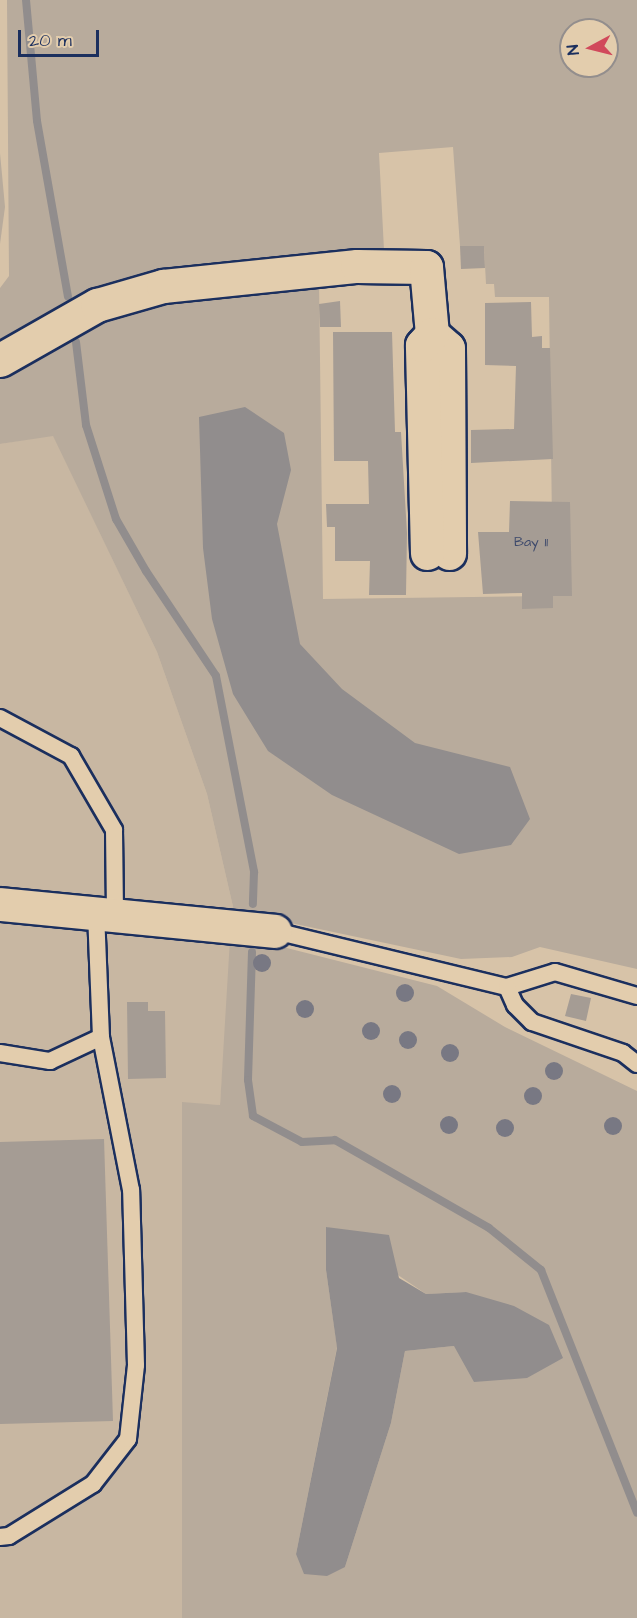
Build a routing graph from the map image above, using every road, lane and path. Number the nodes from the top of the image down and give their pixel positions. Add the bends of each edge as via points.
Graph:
1 (0, 360) edge
2 (438, 553) dead end
3 (0, 718) edge
4 (0, 904) edge
5 (105, 914) junction
6 (275, 932) joint
7 (507, 987) junction
8 (637, 996) edge
9 (101, 1037) junction
10 (0, 1053) edge
11 (637, 1064) edge
12 (0, 1537) edge

1 - 2 street via 98,305 163,286 357,266 426,267 432,334 422,345
3 - 5 lane via 71,756 114,830
4 - 5 street
5 - 6 street
5 - 9 lane
6 - 7 lane
7 - 8 lane via 555,972
7 - 11 lane via 515,1005 532,1022 623,1053
9 - 10 lane via 50,1061
9 - 12 lane via 131,1190 136,1365 128,1439 93,1484 9,1536

